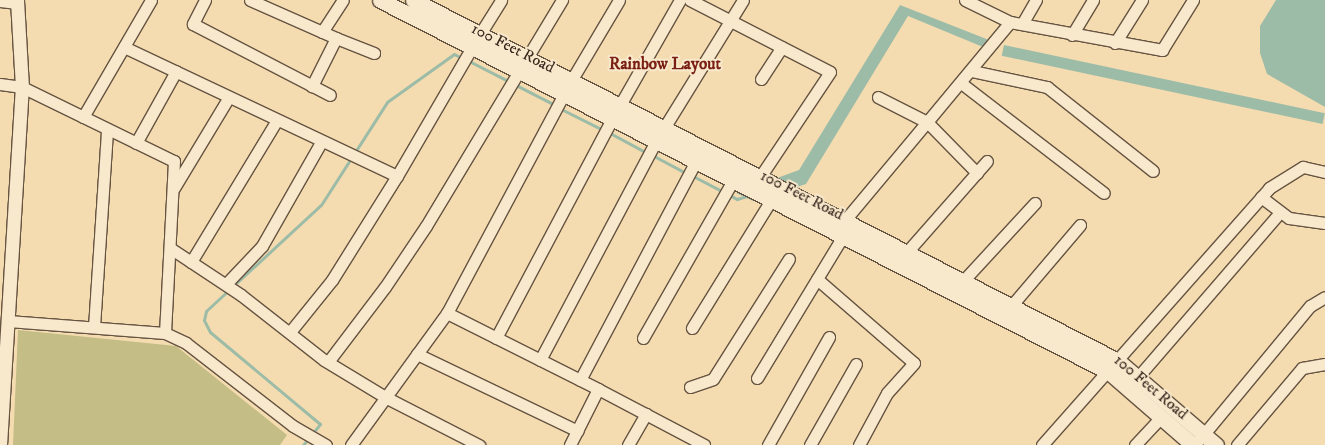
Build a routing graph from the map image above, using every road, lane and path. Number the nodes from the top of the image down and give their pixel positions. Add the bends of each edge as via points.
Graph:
1 (151, 0) edge
2 (205, 0) edge
3 (250, 0) edge
4 (343, 0) edge
5 (380, 0) edge
6 (413, 0) edge
7 (501, 0) edge
8 (562, 0) edge
9 (619, 0) edge
10 (680, 0) edge
11 (690, 0) edge
12 (743, 0) edge
13 (1036, 0) edge
14 (1093, 0) edge
15 (1142, 0) edge
16 (1193, 0) edge
17 (0, 1) edge
18 (17, 2) edge
19 (971, 2) edge
20 (731, 20) junction
21 (1010, 22) junction
22 (1022, 24) junction
23 (322, 32) junction
24 (480, 34) junction
25 (1072, 34) junction
26 (336, 38) junction
27 (1115, 43) junction
28 (124, 47) junction
29 (472, 47) junction
30 (782, 47) junction
31 (374, 53) dead end
32 (527, 58) junction
33 (176, 71) junction
34 (519, 71) junction
35 (972, 71) junction
36 (761, 79) dead end
37 (571, 81) junction
38 (961, 83) junction
39 (0, 84) edge
40 (22, 86) junction
41 (312, 86) junction
42 (564, 94) junction
43 (330, 95) dead end
44 (229, 97) junction
45 (878, 97) dead end
46 (620, 105) junction
47 (84, 117) junction
48 (612, 119) junction
49 (276, 120) junction
50 (927, 122) junction
51 (664, 128) junction
52 (106, 129) junction
53 (656, 141) junction
54 (321, 142) junction
55 (136, 143) junction
56 (696, 161) junction
57 (987, 161) dead end
58 (1152, 171) dead end
59 (1325, 172) edge
60 (977, 174) junction
61 (397, 176) junction
62 (760, 177) junction
63 (733, 180) junction
64 (173, 190) junction
65 (1104, 193) dead end
66 (1261, 197) junction
67 (771, 200) junction
68 (1035, 203) dead end
69 (1276, 218) dead end
70 (845, 220) junction
71 (1325, 223) edge
72 (1080, 226) dead end
73 (842, 236) junction
74 (170, 248) junction
75 (907, 252) junction
76 (789, 259) dead end
77 (191, 262) junction
78 (817, 279) junction
79 (963, 280) junction
80 (226, 284) junction
81 (1325, 297) edge
82 (1012, 305) junction
83 (447, 313) junction
84 (8, 321) junction
85 (94, 327) junction
86 (692, 328) dead end
87 (290, 332) junction
88 (166, 333) junction
89 (829, 337) dead end
90 (496, 338) junction
91 (643, 338) dead end
92 (417, 354) junction
93 (540, 360) junction
94 (328, 362) junction
95 (856, 364) dead end
96 (1325, 364) edge
97 (1113, 367) junction
98 (757, 378) dead end
99 (1137, 378) junction
100 (580, 380) junction
101 (690, 387) dead end
102 (598, 389) junction
103 (385, 397) junction
104 (646, 414) junction
105 (1160, 418) junction
106 (578, 431) junction
107 (1197, 441) edge
108 (701, 444) edge
109 (0, 445) edge
110 (326, 445) edge
111 (351, 445) edge
112 (479, 445) edge
113 (570, 445) edge
114 (628, 445) edge
115 (771, 445) edge
116 (810, 445) edge
117 (859, 445) edge
118 (1042, 445) edge
119 (1134, 445) edge
120 (1216, 445) edge
121 (1237, 445) edge

1 - 28 street
2 - 41 street via 193,24
3 - 23 street
4 - 23 street
5 - 29 main road, 100 Feet Road
6 - 24 main road, 100 Feet Road
7 - 24 street
8 - 32 street
9 - 37 street
10 - 46 street
11 - 20 street
12 - 20 street
13 - 22 street
14 - 25 street
15 - 27 street
16 - 27 street via 1162,50
17 - 18 street
18 - 40 street
19 - 21 street
20 - 30 street
20 - 51 street
21 - 22 street
21 - 35 street
22 - 25 street
23 - 26 street
24 - 32 main road, 100 Feet Road
25 - 27 street
26 - 31 street
26 - 41 street
28 - 33 street
28 - 47 street
29 - 34 main road, 100 Feet Road
29 - 61 street
30 - 36 street
30 - 62 street via 830,72
32 - 37 main road, 100 Feet Road
33 - 44 street
33 - 55 street
34 - 42 main road, 100 Feet Road
34 - 94 street via 422,232 385,288
35 - 38 street
35 - 58 street via 1047,87
37 - 46 main road, 100 Feet Road
38 - 50 street
38 - 65 street
39 - 40 street
40 - 47 street
40 - 84 street
41 - 43 street
42 - 48 main road, 100 Feet Road
42 - 83 street
44 - 49 street
44 - 64 street
45 - 50 street
46 - 51 main road, 100 Feet Road
47 - 52 street
48 - 53 main road, 100 Feet Road
48 - 90 street
49 - 54 street
49 - 77 street
50 - 60 street
50 - 70 street
51 - 62 main road, 100 Feet Road
52 - 55 street
52 - 85 street
53 - 56 main road, 100 Feet Road
53 - 93 street
54 - 61 street
54 - 80 street via 262,246
55 - 64 street via 174,161
56 - 63 main road, 100 Feet Road
56 - 100 street
57 - 60 street
59 - 66 street via 1303,167 1289,172
60 - 75 street
61 - 87 street via 332,280
62 - 70 main road, 100 Feet Road
63 - 67 main road, 100 Feet Road
63 - 91 street
64 - 74 street
66 - 71 street via 1290,218
66 - 97 street
67 - 73 main road, 100 Feet Road
67 - 86 street
68 - 79 street
69 - 99 street
70 - 75 main road, 100 Feet Road
72 - 82 street
73 - 78 street
73 - 97 main road, 100 Feet Road
74 - 77 street
74 - 88 street
75 - 79 main road, 100 Feet Road
76 - 101 street via 713,379
77 - 80 street
78 - 98 street
78 - 117 street via 914,363 887,393
79 - 82 main road, 100 Feet Road
80 - 87 street
81 - 107 street via 1310,306
82 - 97 main road, 100 Feet Road
83 - 90 street
83 - 92 street
84 - 85 street
84 - 109 street
85 - 88 street
87 - 94 street
88 - 110 street via 186,343 293,426
89 - 115 street
90 - 93 street
92 - 103 street
92 - 106 street
93 - 100 street
94 - 103 street
95 - 116 street
96 - 121 street via 1302,368
97 - 99 main road, 100 Feet Road
97 - 105 main road, 100 Feet Road
97 - 118 street
99 - 107 main road, 100 Feet Road
100 - 102 street
102 - 104 street
102 - 106 street
103 - 111 street
103 - 112 street
104 - 108 street
104 - 114 street
105 - 107 main road, 100 Feet Road
105 - 119 street
106 - 113 street
107 - 120 main road, 100 Feet Road

